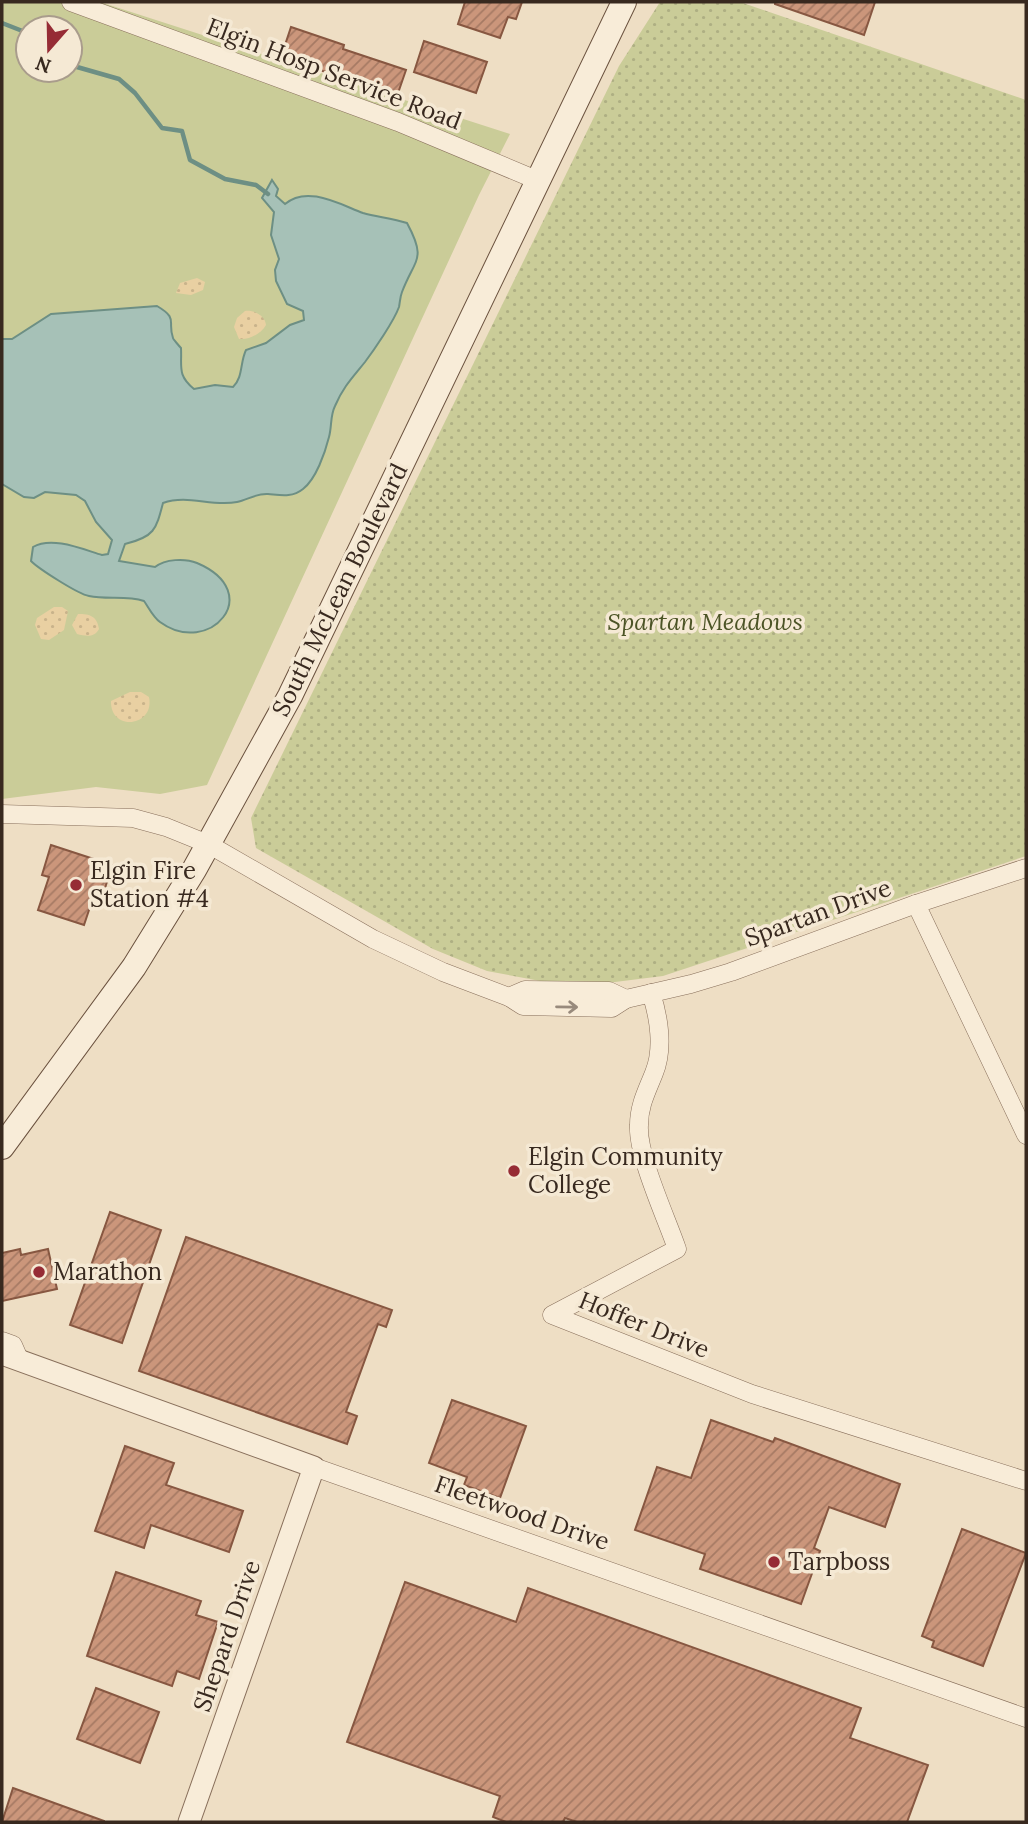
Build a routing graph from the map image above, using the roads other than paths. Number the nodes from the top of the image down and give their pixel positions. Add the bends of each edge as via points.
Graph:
1 (71, 2) edge
2 (624, 2) edge
3 (539, 181) junction
4 (2, 814) edge
5 (208, 844) junction
6 (1026, 868) edge
7 (916, 904) junction
8 (651, 993) junction
9 (1026, 1135) edge
10 (2, 1147) edge
11 (2, 1341) edge
12 (11, 1357) edge
13 (314, 1467) junction
14 (1026, 1481) edge
15 (1026, 1718) edge
16 (189, 1822) edge

1 - 3 street, Elgin Hosp Service Road via 398,122
2 - 3 main road, South McLean Boulevard
3 - 5 main road, South McLean Boulevard via 290,696
4 - 5 street, Spartan Drive via 133,818
5 - 8 street, Spartan Drive via 373,939 523,1006 612,1008
5 - 10 main road, South McLean Boulevard via 134,967
6 - 7 street, Spartan Drive
7 - 8 street, Spartan Drive via 731,972
7 - 9 street
8 - 14 street, Hoffer Drive via 659,1045 655,1071 642,1100 640,1146 677,1249 552,1315 752,1394
11 - 12 street via 13,1345
12 - 13 street, Fleetwood Drive
13 - 15 street, Fleetwood Drive
13 - 16 street, Shepard Drive

